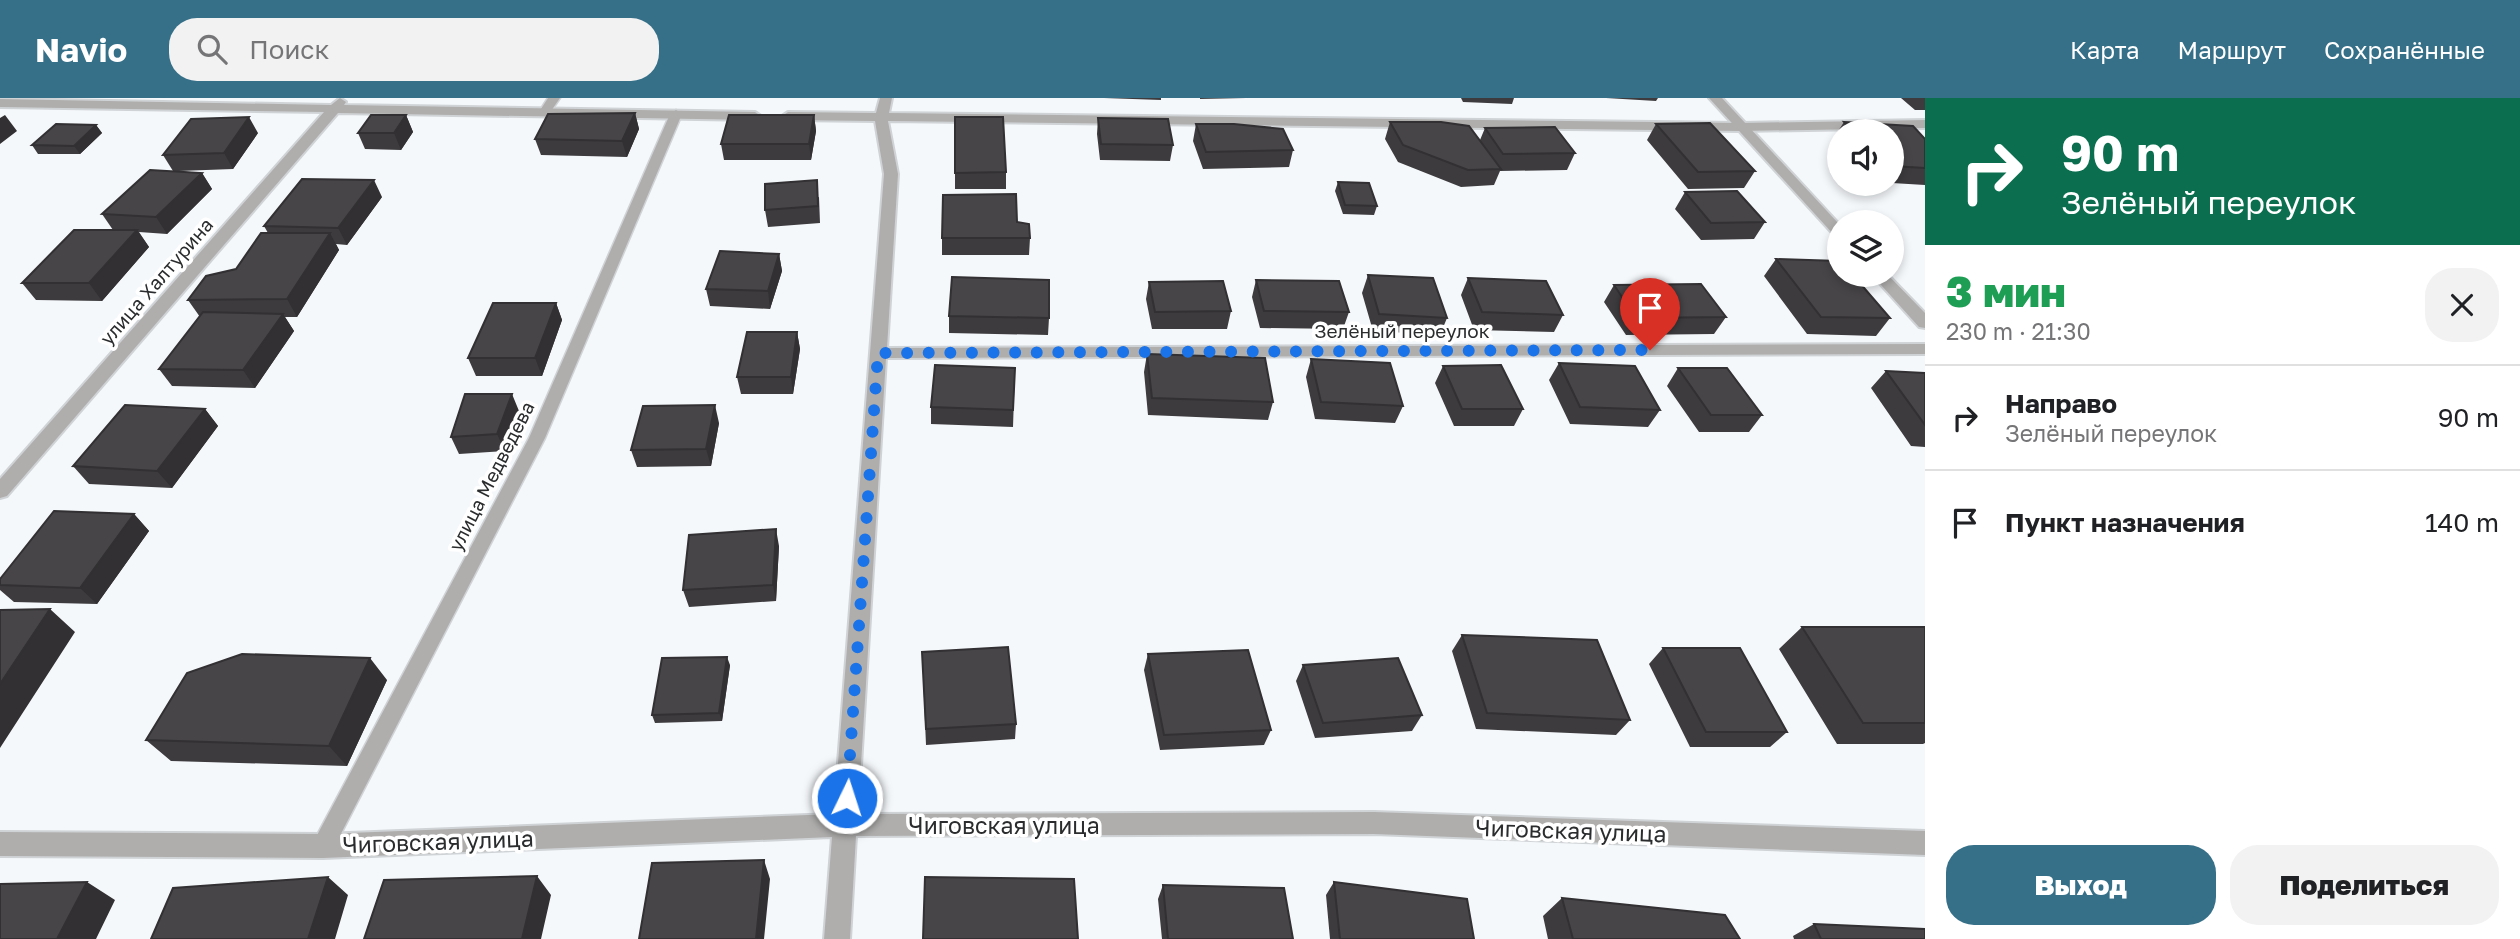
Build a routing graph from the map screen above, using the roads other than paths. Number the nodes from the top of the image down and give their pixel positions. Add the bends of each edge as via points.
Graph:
1 (554, 98) edge
2 (886, 98) edge
3 (1715, 98) edge
4 (0, 103) edge
5 (339, 103) edge
6 (545, 112) junction
7 (676, 114) junction
8 (881, 118) junction
9 (1925, 124) edge
10 (1741, 127) junction
11 (1827, 219) edge
12 (1891, 287) edge
13 (1925, 323) edge
14 (1925, 349) edge
15 (878, 353) junction
16 (0, 491) edge
17 (845, 825) junction
18 (1925, 843) edge
19 (0, 844) edge
20 (323, 846) junction
21 (837, 939) edge

1 - 6 lane
2 - 8 street
3 - 10 street
4 - 5 street
5 - 6 street
5 - 16 street, улица Халтурина
6 - 7 street
7 - 8 street
7 - 20 lane, улица Медведева via 537,438
8 - 10 street
8 - 15 street via 891,174
9 - 10 street
10 - 11 street
12 - 13 street
14 - 15 street, Зелёный переулок
15 - 17 street
17 - 18 street, Чиговская улица via 1374,823
17 - 20 street, Чиговская улица
17 - 21 street
19 - 20 street, Чиговская улица

